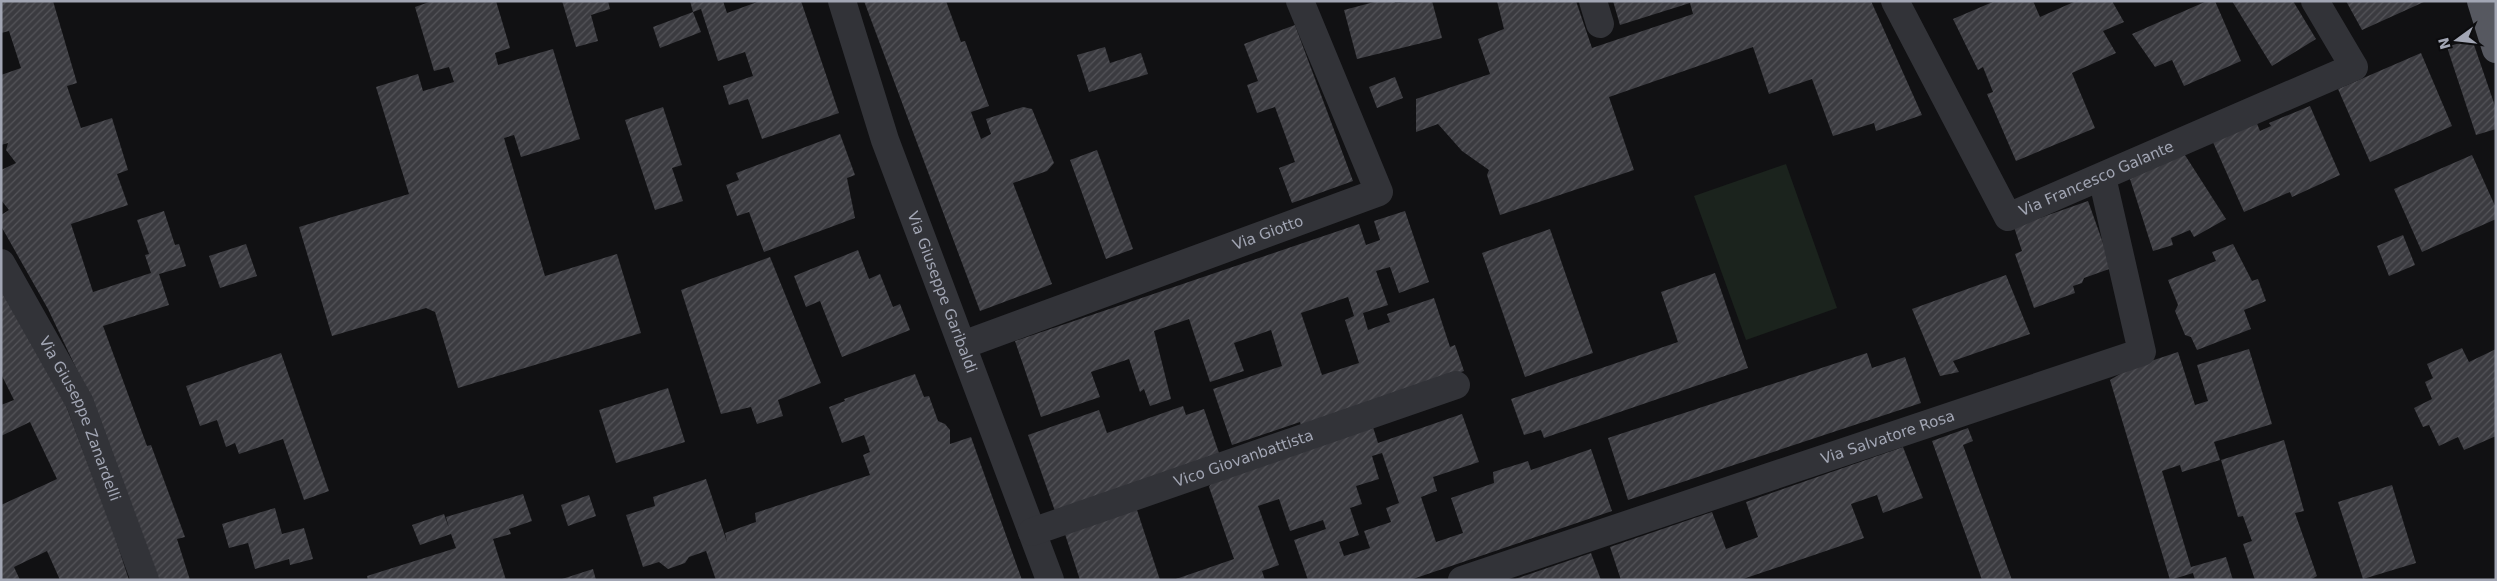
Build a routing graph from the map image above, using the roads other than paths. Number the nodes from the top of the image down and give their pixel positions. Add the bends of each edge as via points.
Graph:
1 (842, 1) edge
2 (1300, 1) edge
3 (1895, 1) edge
4 (2315, 1) edge
5 (2481, 1) edge
6 (2496, 49) edge
7 (2102, 177) junction
8 (1, 263) edge
9 (963, 345) junction
10 (1456, 385) dead end
11 (1032, 532) junction
12 (145, 580) edge
13 (1050, 580) edge
14 (1462, 580) edge

1 - 9 street, Via Giuseppe Garibaldi via 886,140
2 - 9 street, Via Giotto via 1378,192
3 - 7 street, Via Francesco Galante via 2008,217
4 - 7 street, Via Francesco Galante via 2354,66
5 - 6 highway
7 - 14 street, Via Salvatore Rosa via 2142,352
8 - 12 street, Via Giuseppe Zanardelli via 80,403
9 - 11 street, Via Giuseppe Garibaldi
10 - 11 street, Vico Giovanbattista
11 - 13 street, Via Giuseppe Garibaldi

